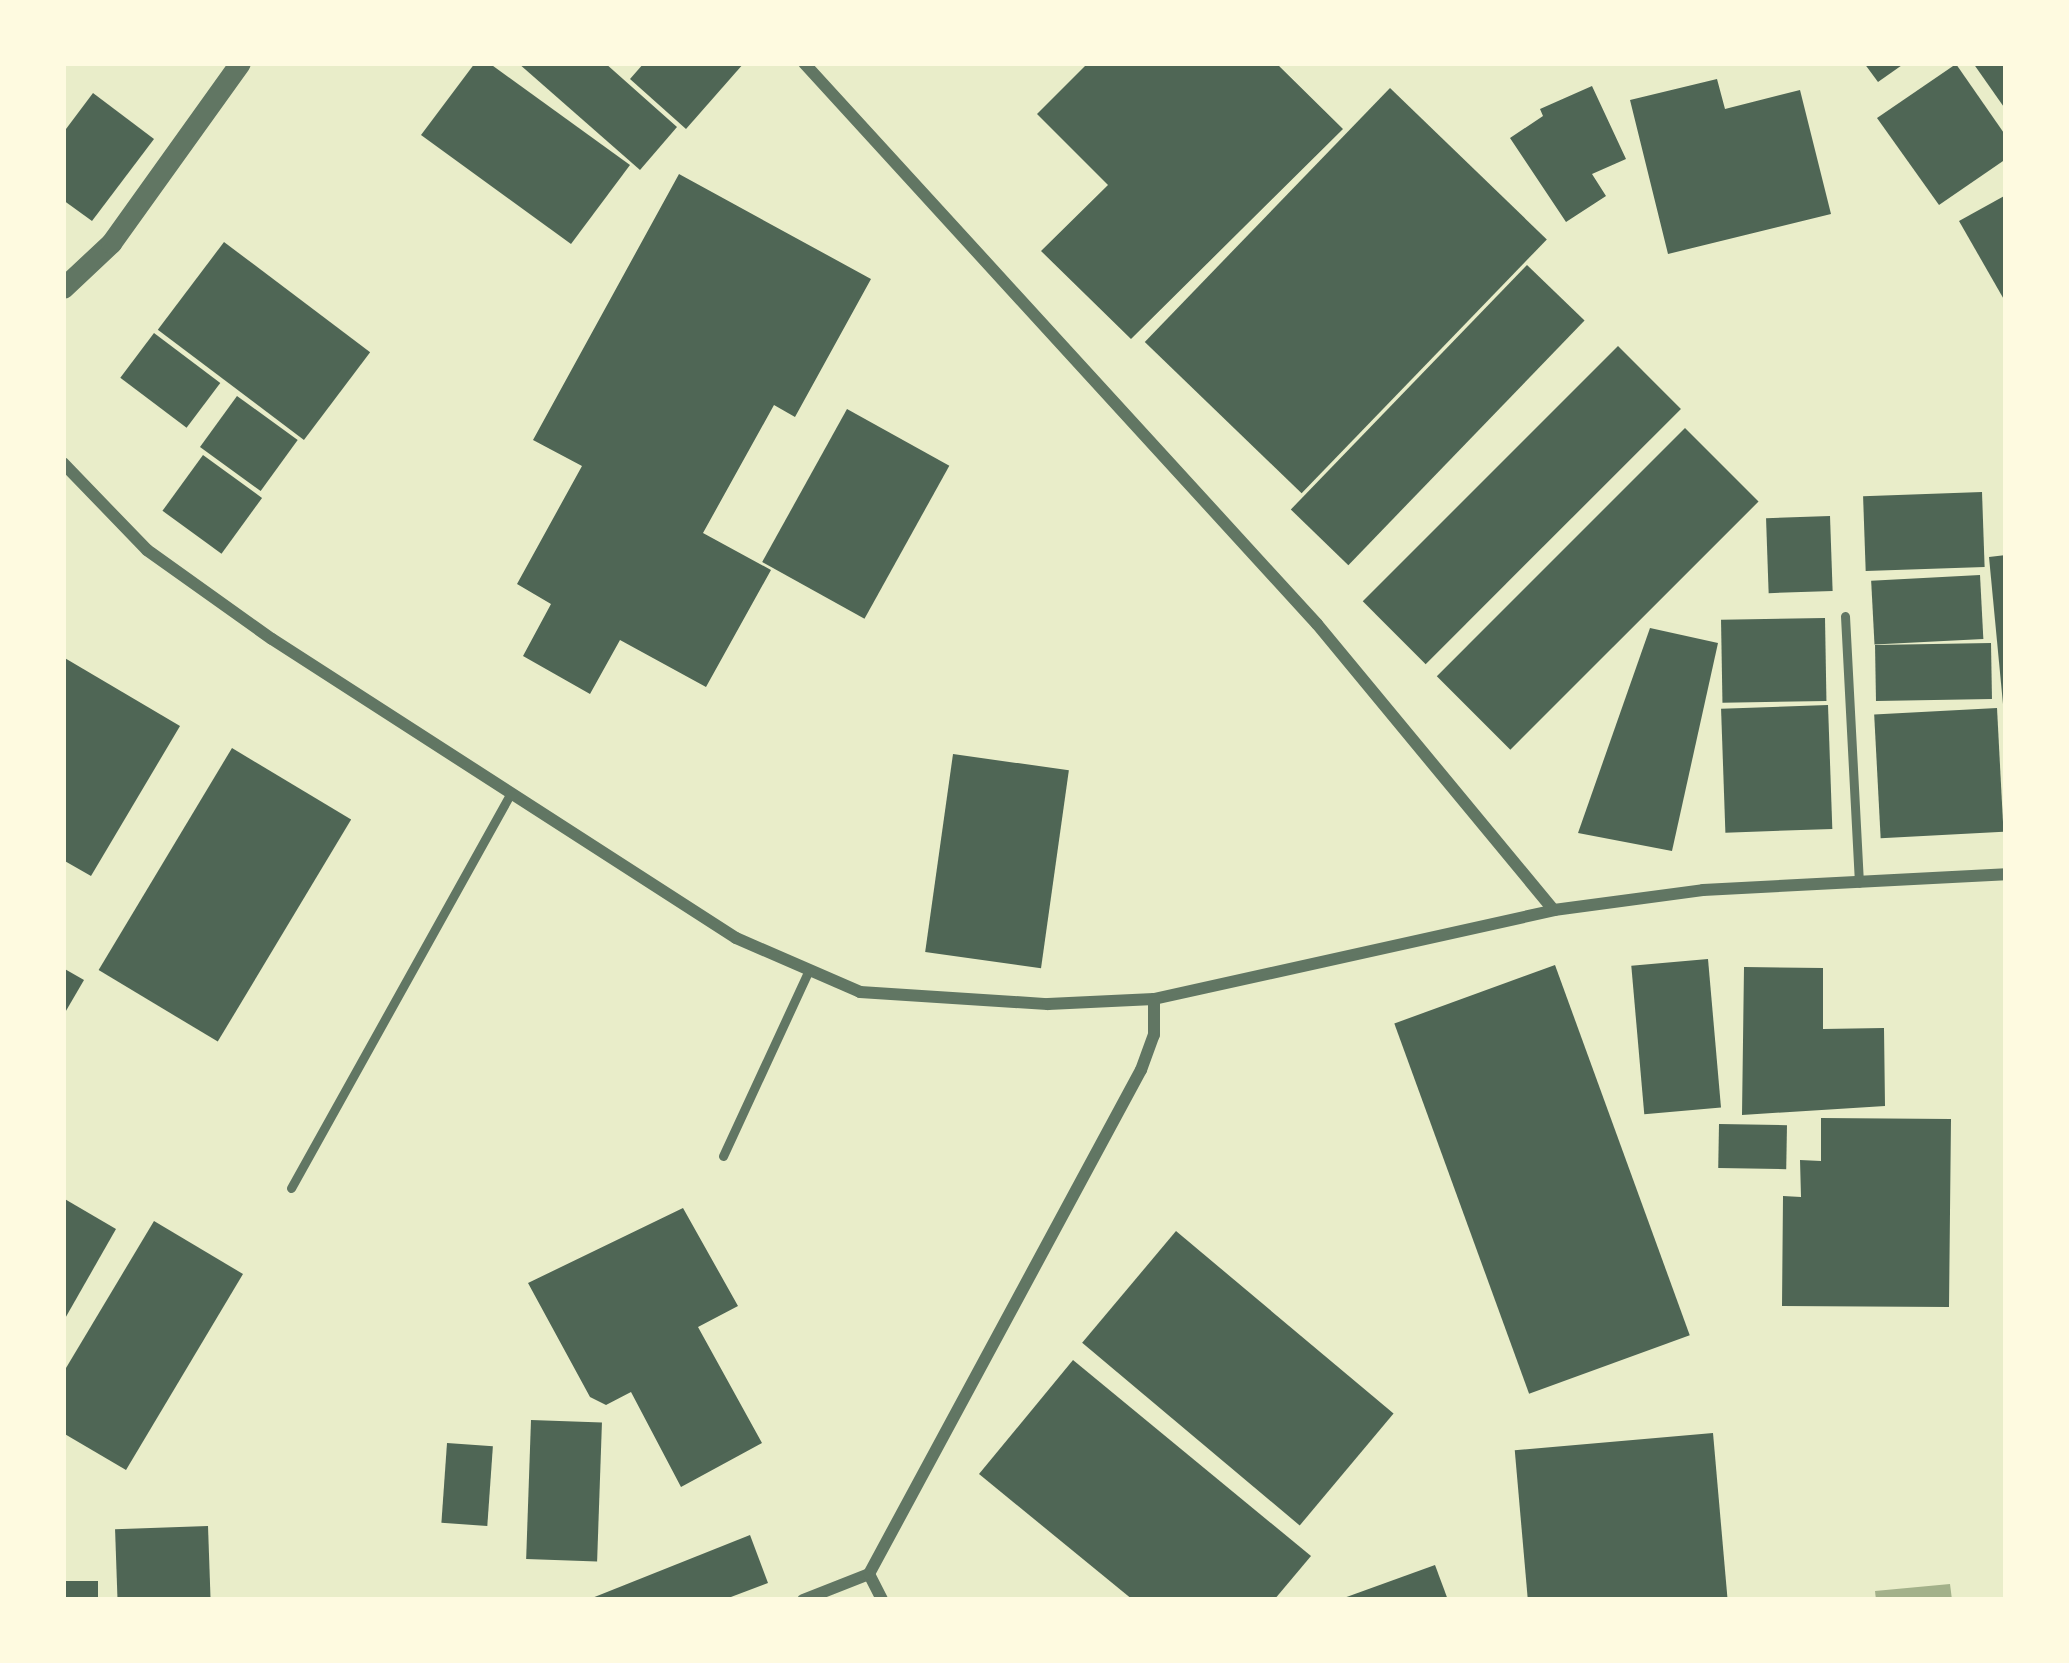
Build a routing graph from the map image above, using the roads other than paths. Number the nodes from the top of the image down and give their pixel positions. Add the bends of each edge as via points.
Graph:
1 (240, 63) edge
2 (804, 63) edge
3 (63, 288) edge
4 (63, 463) edge
5 (1845, 616) dead end
6 (511, 792) junction
7 (2006, 874) edge
8 (1858, 883) junction
9 (1554, 910) junction
10 (809, 970) junction
11 (1154, 999) junction
12 (723, 1156) dead end
13 (291, 1188) dead end
14 (869, 1574) junction
15 (802, 1600) edge
16 (882, 1600) edge

1 - 3 street via 111,243
2 - 9 street via 1317,623
4 - 6 street via 147,550
5 - 8 lane
6 - 10 street via 736,938
6 - 13 lane
7 - 8 street
8 - 9 street via 1703,890
9 - 11 street
10 - 11 street via 860,992 1048,1004
10 - 12 lane
11 - 14 street via 1154,1035 1141,1070
14 - 15 street
14 - 16 street

